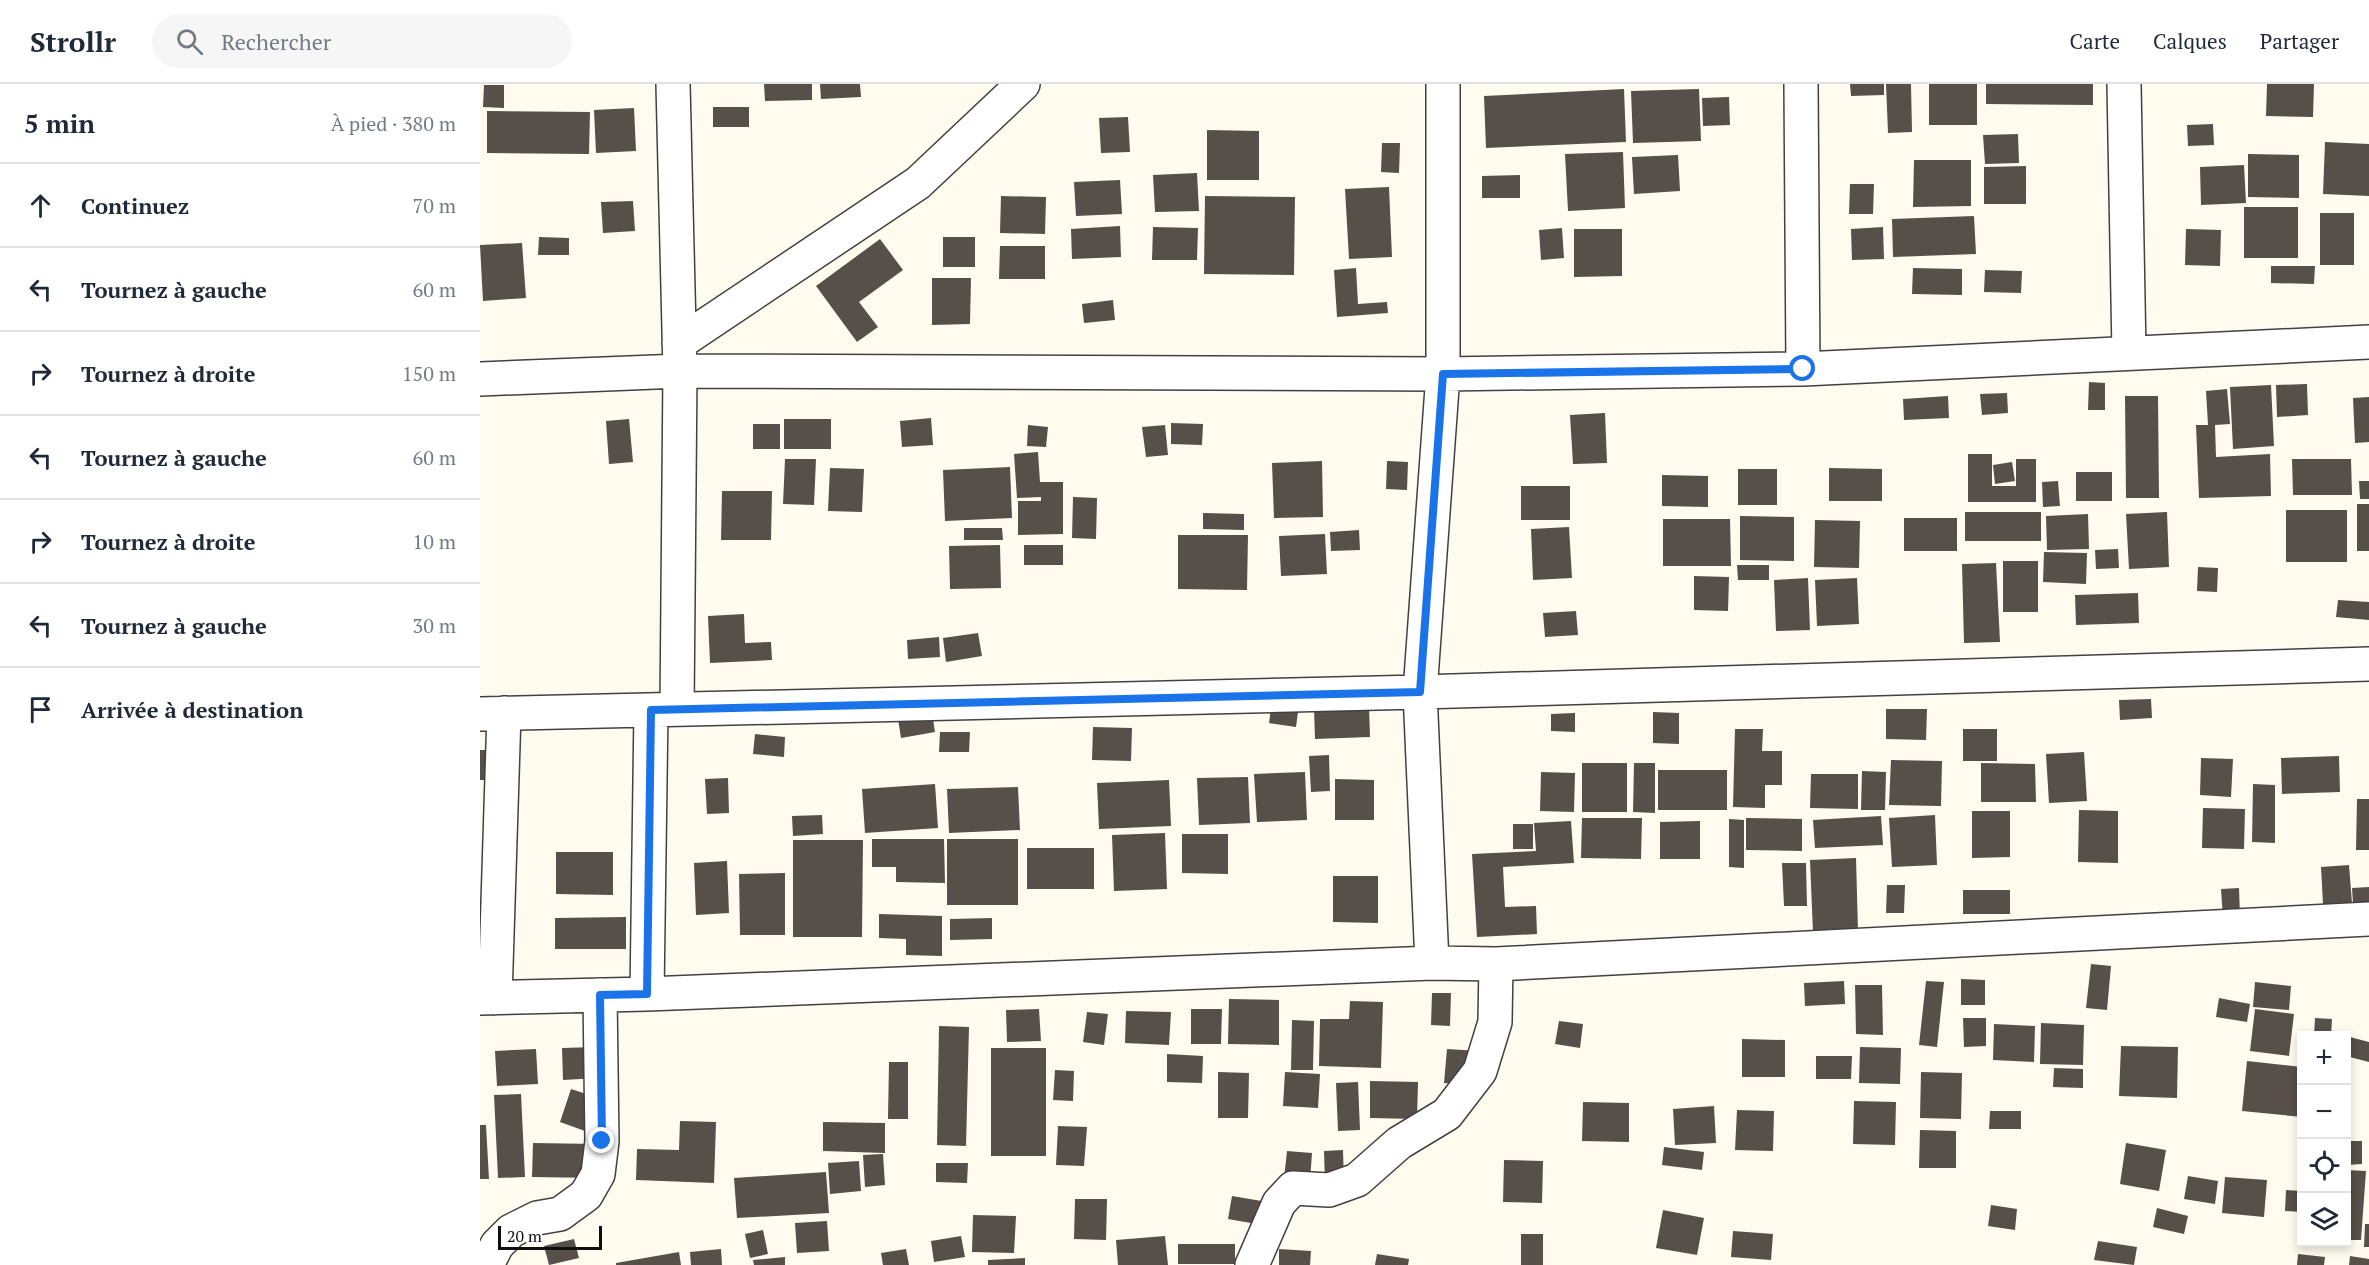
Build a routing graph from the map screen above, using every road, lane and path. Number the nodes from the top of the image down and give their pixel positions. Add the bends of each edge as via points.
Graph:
1 (673, 84) edge
2 (1023, 84) edge
3 (1443, 84) edge
4 (1801, 84) edge
5 (2124, 84) edge
6 (2369, 342) edge
7 (2129, 353) junction
8 (679, 357) junction
9 (1803, 369) junction
10 (1443, 374) junction
11 (480, 379) edge
12 (2369, 664) edge
13 (1420, 692) junction
14 (664, 709) junction
15 (492, 713) edge
16 (2369, 919) edge
17 (1432, 963) junction
18 (1496, 964) junction
19 (647, 994) junction
20 (600, 995) junction
21 (488, 998) edge
22 (487, 1265) edge
23 (1251, 1265) edge

1 - 8 street
2 - 8 street via 918,183
3 - 10 street
4 - 9 street
5 - 7 street
6 - 7 street
7 - 9 street
8 - 10 street
8 - 11 street
8 - 14 street
9 - 10 street
10 - 13 street
12 - 13 street
13 - 14 street
13 - 17 street
14 - 15 street
14 - 19 street
15 - 21 street
16 - 18 street
17 - 18 street
17 - 19 street
18 - 23 street via 1495,1022 1480,1071 1447,1114 1399,1143 1357,1180 1329,1190 1293,1188 1279,1203
19 - 20 street
20 - 21 street
20 - 22 street via 602,1141 598,1174 586,1195 560,1214 537,1218 512,1231 497,1245

